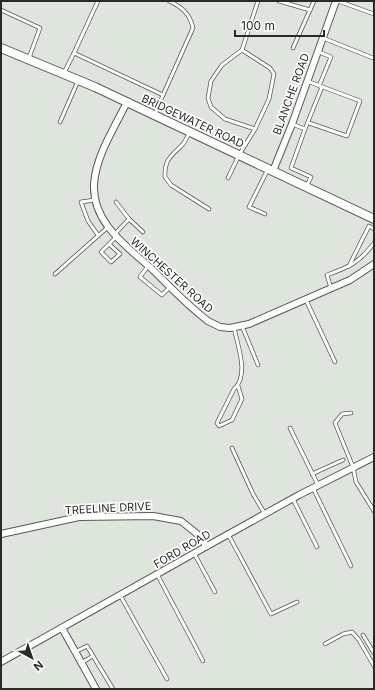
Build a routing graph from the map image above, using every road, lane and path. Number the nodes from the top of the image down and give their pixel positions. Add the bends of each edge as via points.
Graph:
1 (98, 1) edge
2 (169, 1) edge
3 (258, 1) edge
4 (279, 1) edge
5 (314, 1) edge
6 (337, 1) edge
7 (1, 10) edge
8 (310, 10) junction
9 (374, 14) edge
10 (323, 38) junction
11 (1, 48) edge
12 (293, 48) dead end
13 (242, 50) junction
14 (317, 52) junction
15 (74, 53) junction
16 (29, 58) junction
17 (373, 58) dead end
18 (64, 73) junction
19 (79, 80) junction
20 (306, 81) junction
21 (321, 87) junction
22 (163, 95) junction
23 (127, 102) junction
24 (154, 115) junction
25 (60, 122) dead end
26 (308, 123) junction
27 (292, 124) junction
28 (255, 129) junction
29 (305, 129) junction
30 (190, 132) junction
31 (238, 155) junction
32 (270, 170) junction
33 (228, 178) dead end
34 (306, 187) junction
35 (96, 199) junction
36 (116, 202) dead end
37 (209, 209) dead end
38 (265, 214) dead end
39 (129, 219) junction
40 (374, 219) edge
41 (108, 227) junction
42 (374, 229) edge
43 (142, 232) dead end
44 (98, 236) junction
45 (115, 236) junction
46 (374, 243) edge
47 (109, 244) junction
48 (374, 264) edge
49 (148, 266) junction
50 (349, 266) junction
51 (56, 274) dead end
52 (170, 287) junction
53 (331, 288) junction
54 (306, 300) junction
55 (242, 326) junction
56 (234, 327) junction
57 (335, 362) dead end
58 (258, 365) dead end
59 (238, 386) junction
60 (351, 413) dead end
61 (290, 428) dead end
62 (232, 448) dead end
63 (374, 457) edge
64 (343, 460) dead end
65 (353, 467) junction
66 (312, 474) junction
67 (316, 486) junction
68 (292, 499) junction
69 (374, 510) edge
70 (264, 514) junction
71 (1, 534) edge
72 (228, 534) junction
73 (207, 546) junction
74 (317, 547) dead end
75 (194, 553) junction
76 (351, 566) dead end
77 (157, 574) junction
78 (215, 592) dead end
79 (120, 595) junction
80 (296, 602) dead end
81 (62, 628) junction
82 (363, 635) dead end
83 (324, 644) dead end
84 (75, 652) junction
85 (374, 653) edge
86 (93, 656) junction
87 (203, 661) dead end
88 (1, 662) edge
89 (81, 663) junction
90 (374, 666) edge
91 (167, 679) dead end
92 (96, 689) edge
93 (112, 689) edge

1 - 15 lane
2 - 22 lane via 182,8 191,19 193,28
3 - 13 lane
4 - 8 lane
5 - 8 lane
6 - 9 lane
6 - 10 street, BLANCHE ROAD
7 - 16 lane via 40,28
8 - 12 lane
10 - 14 street, BLANCHE ROAD
10 - 17 lane
11 - 16 main road, BRIDGEWATER ROAD
13 - 28 lane via 270,68 274,74 269,99
13 - 28 lane via 222,66 211,82 208,98 211,107 226,119
14 - 20 street, BLANCHE ROAD
14 - 21 lane via 331,57
15 - 18 lane
15 - 22 lane
16 - 18 main road, BRIDGEWATER ROAD
18 - 19 main road, BRIDGEWATER ROAD
19 - 23 main road, BRIDGEWATER ROAD
19 - 25 lane
20 - 21 lane
20 - 27 street, BLANCHE ROAD
21 - 26 lane
21 - 26 lane via 360,101 347,136
22 - 24 lane
23 - 24 main road, BRIDGEWATER ROAD
23 - 35 street, WINCHESTER ROAD via 97,169 94,182
24 - 30 main road, BRIDGEWATER ROAD
26 - 29 lane
27 - 29 lane
27 - 32 street, BLANCHE ROAD
28 - 31 lane
29 - 34 lane via 291,168 311,177
30 - 31 main road, BRIDGEWATER ROAD
30 - 37 lane via 184,143 172,154 166,165 165,176 171,185
31 - 32 main road, BRIDGEWATER ROAD
31 - 33 lane
32 - 34 main road, BRIDGEWATER ROAD
32 - 38 lane via 249,207
34 - 40 main road, BRIDGEWATER ROAD
35 - 41 street, WINCHESTER ROAD
35 - 44 lane via 81,202 88,221
36 - 39 lane
39 - 43 lane
39 - 45 lane
41 - 44 lane
41 - 45 street, WINCHESTER ROAD
42 - 50 lane via 370,226
44 - 51 lane
45 - 47 lane
45 - 49 street, WINCHESTER ROAD
46 - 50 lane via 362,259
47 - 47 lane via 101,252 111,262 120,254
48 - 53 street, WINCHESTER ROAD via 361,274
49 - 52 street, WINCHESTER ROAD
49 - 52 lane via 140,277 162,296
50 - 53 lane via 327,275
52 - 56 street, WINCHESTER ROAD via 208,321 220,326
53 - 54 street, WINCHESTER ROAD
54 - 55 street, WINCHESTER ROAD
54 - 57 lane
55 - 56 street, WINCHESTER ROAD
55 - 58 lane
56 - 59 lane via 243,370
59 - 59 lane via 217,423 219,426 232,420 242,399
60 - 65 lane via 342,414 335,423
61 - 66 lane
62 - 70 lane
63 - 65 street, FORD ROAD
64 - 66 lane
65 - 67 street, FORD ROAD
65 - 69 lane via 356,482
66 - 67 lane
67 - 68 street, FORD ROAD
67 - 76 lane
68 - 70 street, FORD ROAD
68 - 74 lane
70 - 72 street, FORD ROAD
71 - 73 street, TREELINE DRIVE via 79,517 153,516 181,521
72 - 73 street, FORD ROAD
72 - 80 lane via 271,614
73 - 75 street, FORD ROAD
75 - 77 street, FORD ROAD
75 - 78 lane
77 - 79 street, FORD ROAD
77 - 87 lane
79 - 81 street, FORD ROAD
79 - 91 lane
81 - 84 street
81 - 88 street, FORD ROAD
82 - 85 lane
83 - 90 lane via 352,632
84 - 86 lane via 87,646
84 - 89 street
86 - 89 lane
86 - 93 lane
89 - 92 street

